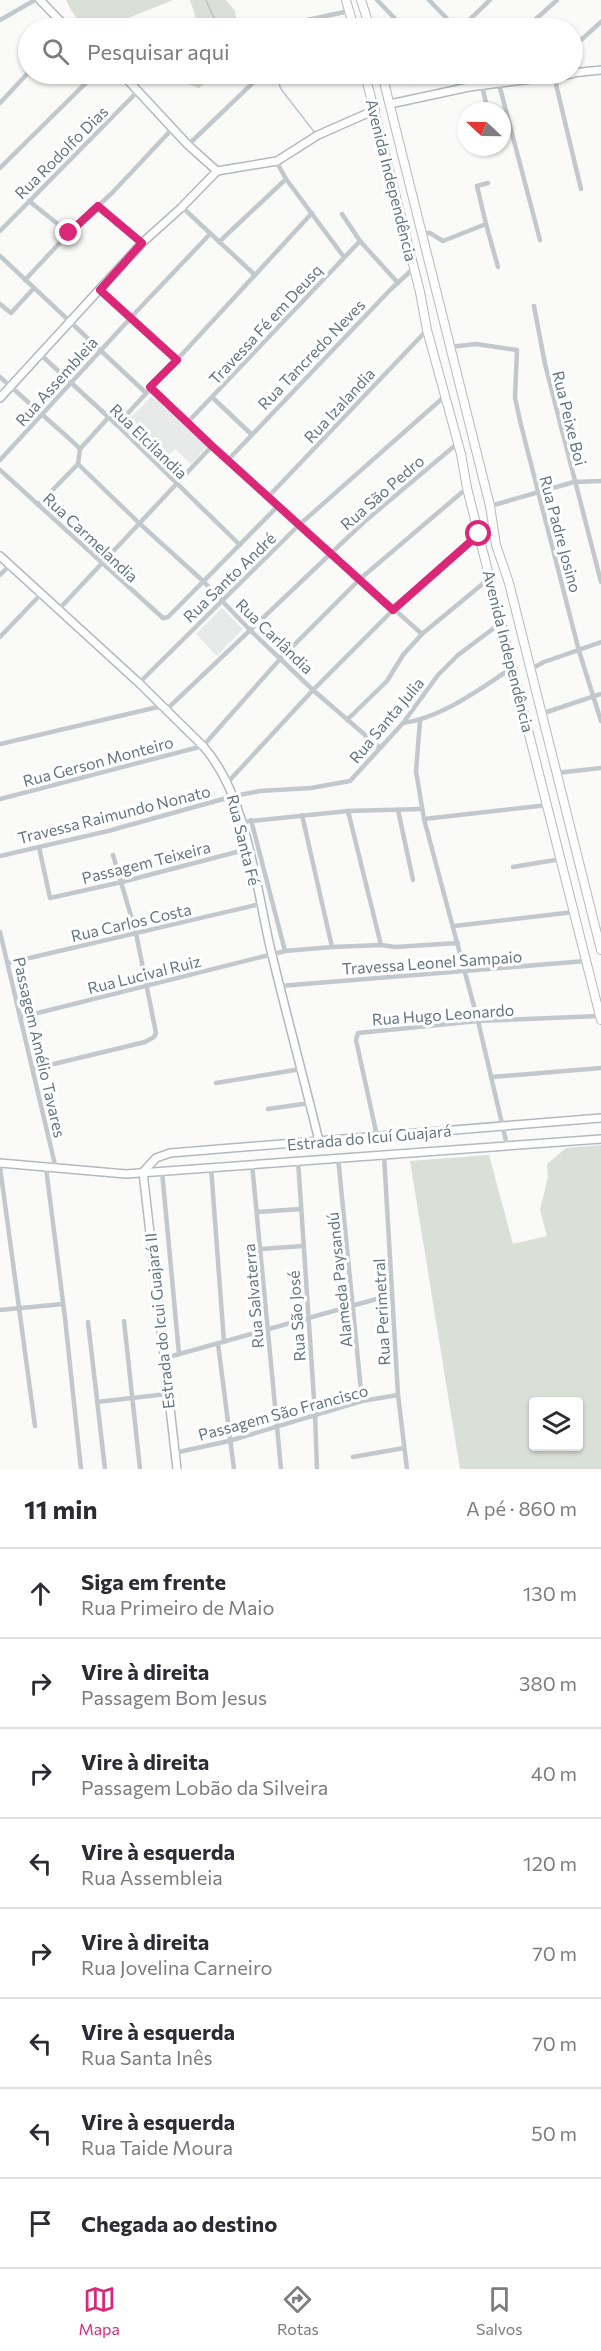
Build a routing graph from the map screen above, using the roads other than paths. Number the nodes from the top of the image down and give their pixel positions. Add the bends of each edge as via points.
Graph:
1 (35, 0) edge
2 (40, 0) edge
3 (346, 0) edge
4 (362, 0) edge
5 (377, 0) edge
6 (429, 0) edge
7 (489, 0) edge
8 (557, 0) edge
9 (349, 11) junction
10 (57, 18) edge
11 (316, 18) edge
12 (351, 18) edge
13 (367, 18) edge
14 (394, 18) edge
15 (446, 18) edge
16 (471, 18) edge
17 (537, 18) edge
18 (0, 20) edge
19 (601, 21) edge
20 (583, 38) edge
21 (601, 70) edge
22 (583, 72) edge
23 (18, 84) edge
24 (85, 84) edge
25 (133, 84) edge
26 (252, 84) edge
27 (368, 84) edge
28 (385, 84) edge
29 (472, 84) edge
30 (499, 84) joint
31 (556, 84) edge
32 (482, 86) junction
33 (469, 87) junction
34 (139, 90) junction
35 (486, 102) edge
36 (0, 103) edge
37 (390, 104) junction
38 (375, 110) junction
39 (173, 129) junction
40 (188, 145) junction
41 (276, 161) junction
42 (0, 168) edge
43 (218, 171) junction
44 (286, 179) junction
45 (488, 183) dead end
46 (581, 189) dead end
47 (29, 201) junction
48 (98, 206) junction
49 (182, 207) junction
50 (312, 213) junction
51 (342, 214) dead end
52 (486, 224) junction
53 (0, 231) edge
54 (69, 233) junction
55 (422, 233) junction
56 (210, 234) junction
57 (540, 240) dead end
58 (360, 241) junction
59 (219, 242) junction
60 (142, 243) junction
61 (344, 257) junction
62 (1, 259) edge
63 (414, 267) junction
64 (498, 267) dead end
65 (255, 275) junction
66 (26, 280) junction
67 (398, 283) junction
68 (435, 287) junction
69 (34, 288) junction
70 (100, 290) junction
71 (420, 292) junction
72 (0, 304) edge
73 (534, 306) dead end
74 (130, 318) junction
75 (70, 322) junction
76 (427, 330) junction
77 (450, 347) junction
78 (100, 351) junction
79 (41, 355) junction
80 (177, 360) junction
81 (0, 377) edge
82 (71, 384) junction
83 (10, 386) junction
84 (150, 387) junction
85 (146, 393) junction
86 (445, 396) junction
87 (0, 398) edge
88 (213, 398) junction
89 (42, 414) junction
90 (108, 418) junction
91 (188, 422) junction
92 (117, 425) junction
93 (251, 434) junction
94 (458, 443) junction
95 (212, 446) junction
96 (80, 449) junction
97 (0, 460) edge
98 (228, 460) junction
99 (78, 464) junction
100 (0, 470) edge
101 (601, 481) edge
102 (574, 482) junction
103 (177, 484) junction
104 (467, 488) junction
105 (538, 492) junction
106 (268, 497) junction
107 (38, 505) junction
108 (278, 506) junction
109 (490, 506) junction
110 (139, 523) junction
111 (299, 525) junction
112 (479, 534) junction
113 (240, 545) junction
114 (331, 552) junction
115 (0, 556) edge
116 (102, 563) junction
117 (10, 565) junction
118 (0, 574) edge
119 (491, 577) junction
120 (361, 579) junction
121 (203, 581) junction
122 (601, 582) edge
123 (42, 593) junction
124 (222, 600) junction
125 (60, 608) junction
126 (393, 610) junction
127 (502, 621) junction
128 (250, 630) junction
129 (422, 634) junction
130 (0, 637) edge
131 (601, 642) edge
132 (579, 651) junction
133 (281, 658) junction
134 (513, 667) junction
135 (530, 670) junction
136 (139, 683) junction
137 (313, 690) junction
138 (601, 694) edge
139 (593, 697) junction
140 (164, 708) junction
141 (541, 714) junction
142 (347, 720) junction
143 (420, 721) junction
144 (601, 722) edge
145 (403, 723) junction
146 (0, 744) edge
147 (203, 746) junction
148 (379, 747) junction
149 (601, 768) edge
150 (556, 773) junction
151 (228, 782) junction
152 (234, 796) junction
153 (0, 799) edge
154 (548, 805) junction
155 (422, 809) junction
156 (398, 810) junction
157 (348, 812) junction
158 (302, 815) junction
159 (424, 819) junction
160 (251, 820) junction
161 (241, 822) junction
162 (39, 847) junction
163 (248, 849) junction
164 (113, 855) dead end
165 (0, 856) edge
166 (561, 859) junction
167 (513, 867) dead end
168 (413, 880) dead end
169 (122, 882) junction
170 (260, 904) junction
171 (574, 912) junction
172 (454, 926) junction
173 (0, 932) edge
174 (136, 933) junction
175 (458, 943) junction
176 (381, 945) junction
177 (332, 947) junction
178 (601, 950) edge
179 (285, 951) junction
180 (272, 955) junction
181 (586, 961) junction
182 (8, 963) junction
183 (464, 972) junction
184 (148, 985) junction
185 (280, 986) junction
186 (598, 995) edge
187 (21, 1017) junction
188 (601, 1018) edge
189 (478, 1021) junction
190 (601, 1068) edge
191 (33, 1069) junction
192 (301, 1069) junction
193 (492, 1077) junction
194 (216, 1083) dead end
195 (310, 1103) junction
196 (268, 1109) dead end
197 (601, 1118) edge
198 (504, 1126) junction
199 (377, 1136) junction
200 (601, 1139) edge
201 (319, 1141) junction
202 (507, 1145) junction
203 (384, 1153) junction
204 (163, 1156) junction
205 (338, 1157) junction
206 (298, 1161) junction
207 (252, 1164) junction
208 (0, 1165) edge
209 (211, 1167) junction
210 (46, 1168) junction
211 (56, 1169) junction
212 (162, 1171) junction
213 (143, 1172) junction
214 (301, 1209) junction
215 (256, 1212) junction
216 (303, 1246) junction
217 (261, 1249) junction
218 (391, 1294) junction
219 (63, 1304) junction
220 (353, 1304) junction
221 (20, 1308) junction
222 (0, 1310) edge
223 (308, 1317) junction
224 (124, 1321) dead end
225 (88, 1322) dead end
226 (267, 1329) junction
227 (224, 1342) junction
228 (218, 1344) junction
229 (179, 1354) junction
230 (165, 1358) junction
231 (167, 1394) junction
232 (398, 1395) junction
233 (133, 1398) junction
234 (362, 1401) junction
235 (97, 1402) junction
236 (315, 1414) junction
237 (34, 1426) dead end
238 (277, 1426) junction
239 (229, 1441) junction
240 (404, 1449) junction
241 (174, 1453) junction
242 (353, 1457) dead end
243 (81, 1469) edge
244 (105, 1469) edge
245 (140, 1469) edge
246 (177, 1469) edge
247 (234, 1469) edge
248 (281, 1469) edge
249 (317, 1469) edge
250 (407, 1469) edge

1 - 18 street
2 - 10 street
3 - 9 main road
4 - 13 main road
5 - 14 street
6 - 15 street
7 - 16 street
8 - 17 street
9 - 11 street
9 - 12 main road
19 - 20 street
21 - 22 street
23 - 36 street
24 - 42 street
25 - 34 street
26 - 40 street
27 - 38 main road, Avenida Independência
28 - 37 main road, Avenida Independência
29 - 33 street
30 - 32 street
30 - 57 street
31 - 46 street
32 - 33 street
32 - 35 street
33 - 37 street
34 - 39 street
34 - 47 street, Rua Rodolfo Dias
37 - 55 main road, Avenida Independência
38 - 41 street via 318,135
38 - 63 main road, Avenida Independência
39 - 40 street
39 - 48 street
40 - 43 street
41 - 43 street
41 - 44 street
43 - 49 street
44 - 50 street
44 - 59 street
45 - 52 street via 477,186
47 - 53 street, Rua Rodolfo Dias
47 - 54 street
48 - 54 street
48 - 60 street
49 - 56 street
49 - 60 street
50 - 61 street
50 - 65 street
51 - 58 street
52 - 55 street via 443,241
52 - 64 street
54 - 66 street
55 - 68 main road, Avenida Independência
56 - 59 street
56 - 74 street, Rua Assembleia
58 - 61 street, Travessa Fé em Deusq
58 - 67 street
59 - 65 street
60 - 70 street
61 - 88 street, Travessa Fé em Deusq
62 - 66 street
63 - 67 street, Rua Tancredo Neves
63 - 71 main road, Avenida Independência
65 - 80 street
66 - 69 street
67 - 93 street, Rua Tancredo Neves
68 - 71 main road
68 - 77 main road, Avenida Independência
69 - 72 street via 10,313
69 - 75 street
70 - 74 street
70 - 75 street
71 - 76 main road, Avenida Independência
73 - 102 street, Rua Peixe Boi via 544,364
74 - 78 street, Rua Assembleia
74 - 80 street
75 - 78 street
75 - 79 street
76 - 86 main road, Avenida Independência
76 - 106 street, Rua Izalandia
77 - 105 street, Rua Padre Josino via 476,344 517,350 516,406
77 - 109 main road, Avenida Independência
78 - 82 street, Rua Assembleia
78 - 85 street
79 - 82 street, Rua Elcilandia
79 - 83 street
80 - 84 street
81 - 83 street
82 - 89 street, Rua Assembleia
82 - 90 street, Rua Elcilandia
83 - 87 street
83 - 89 street
84 - 85 street
84 - 91 street
85 - 92 street
86 - 94 main road, Avenida Independência
86 - 111 street, Rua Santo André
88 - 91 street, Travessa Fé em Deusq
88 - 93 street
89 - 96 street
89 - 97 street, Rua Assembleia
90 - 92 street, Rua Elcilandia
90 - 96 street
91 - 95 street
92 - 103 street, Rua Elcilandia
93 - 98 street, Rua Tancredo Neves
94 - 104 main road, Avenida Independência
94 - 114 street, Rua São Pedro
95 - 98 street
95 - 103 street
96 - 99 street
98 - 106 street
99 - 107 street
99 - 110 street, Rua Carlândia
100 - 107 street, Rua Carmelandia
101 - 102 street
102 - 105 street
102 - 122 street, Rua Peixe Boi
103 - 110 street
103 - 113 street, Rua Elcilandia
104 - 112 main road, Avenida Independência
104 - 120 street
105 - 109 street
105 - 132 street, Rua Padre Josino
106 - 108 street
107 - 116 street, Rua Carmelandia
108 - 111 street
108 - 113 street
109 - 135 main road, Avenida Independência via 496,545
110 - 116 street
110 - 121 street, Rua Carlândia
111 - 114 street
111 - 124 street, Rua Santo André
112 - 119 main road, Avenida Independência
112 - 126 street
113 - 121 street
114 - 120 street
114 - 128 street, Rua São Pedro
115 - 117 street, Rua Santa Fé
116 - 121 street, Rua Carmelandia via 160,617 168,617
116 - 125 street
117 - 118 street
117 - 123 street, Rua Santa Fé
119 - 127 main road, Avenida Independência
119 - 129 street
120 - 126 street
120 - 133 street
121 - 124 street, Rua Carlândia
123 - 125 street, Rua Santa Fé
123 - 130 street
124 - 128 street, Rua Carlândia
124 - 136 street, Rua Santo André
125 - 136 street, Rua Santa Fé
126 - 129 street
126 - 137 street
127 - 134 main road, Avenida Independência
127 - 145 street, Rua Santa Julia via 438,675
128 - 133 street, Rua Carlândia
128 - 140 street, Rua São Pedro
129 - 142 street via 387,681
131 - 132 street
132 - 135 street
132 - 139 street, Rua Padre Josino
133 - 137 street, Rua Carlândia
133 - 147 street
134 - 143 street
134 - 154 main road, Avenida Independência
135 - 141 main road, Avenida Independência
136 - 140 street, Rua Santa Fé
137 - 142 street, Rua Carlândia
137 - 151 street
138 - 139 street
139 - 141 street
139 - 144 street, Rua Padre Josino
140 - 146 street
140 - 147 street, Rua Santa Fé
141 - 150 main road, Avenida Independência
142 - 148 street, Rua Carlândia
143 - 145 street
143 - 155 street via 416,771
145 - 148 street, Rua Santa Julia
147 - 151 street, Rua Santa Fé
147 - 153 street, Rua Gerson Monteiro
148 - 152 street, Rua Santa Julia via 350,781
149 - 150 street
150 - 178 main road, Avenida Independência
151 - 152 street, Rua Santa Fé
152 - 161 street, Rua Santa Fé
152 - 162 street, Travessa Raimundo Nonato
154 - 159 street
154 - 166 main road, Avenida Independência
155 - 156 street
155 - 159 street
156 - 157 street
156 - 168 street
157 - 158 street
157 - 176 street
158 - 160 street
158 - 177 street
159 - 172 street
160 - 161 street
160 - 179 street
161 - 163 street, Rua Santa Fé
162 - 165 street, Travessa Raimundo Nonato
162 - 169 street, Passagem Teixeira via 50,898
163 - 169 street, Passagem Teixeira
163 - 170 street, Rua Santa Fé
164 - 169 street
166 - 167 street
166 - 171 main road, Avenida Independência
169 - 174 street
170 - 174 street, Rua Carlos Costa
170 - 180 street, Rua Santa Fé
171 - 172 street
171 - 181 main road, Avenida Independência
172 - 175 street
173 - 182 street, Passagem Amélio Tavares
174 - 182 street, Rua Carlos Costa
174 - 184 street
175 - 176 street, Rua Lucival Ruiz
175 - 183 street
176 - 177 street, Rua Lucival Ruiz
177 - 179 street, Rua Lucival Ruiz
179 - 180 street, Rua Lucival Ruiz
180 - 184 street, Rua Lucival Ruiz
180 - 185 street, Rua Santa Fé
181 - 183 street, Travessa Leonel Sampaio
181 - 186 main road, Avenida Independência
182 - 187 street, Passagem Amélio Tavares
183 - 185 street, Travessa Leonel Sampaio
183 - 189 street
184 - 187 street, Rua Lucival Ruiz
184 - 191 street via 154,1037
185 - 192 street, Rua Santa Fé
186 - 188 main road, Avenida Independência
187 - 191 street, Passagem Amélio Tavares
188 - 189 street, Rua Hugo Leonardo
189 - 193 street
189 - 199 street, Rua Hugo Leonardo via 358,1033 356,1040
190 - 193 street
191 - 211 street, Passagem Amélio Tavares
192 - 194 street
192 - 195 street, Rua Santa Fé
193 - 198 street
195 - 196 street
195 - 201 street, Rua Santa Fé
197 - 198 street, Estrada do Icuí Guajará
198 - 199 street, Estrada do Icuí Guajará
198 - 202 street
199 - 201 street, Estrada do Icuí Guajará
200 - 202 street, Estrada do Icuí Guajará
201 - 204 street, Estrada do Icuí Guajará
202 - 203 street, Estrada do Icuí Guajará
203 - 205 street, Estrada do Icuí Guajará
203 - 218 street, Rua Perimetral
204 - 212 street
204 - 213 street, Estrada do Icuí Guajará
205 - 206 street, Estrada do Icuí Guajará
205 - 220 street, Alameda Paysandú
206 - 207 street, Estrada do Icuí Guajará
206 - 214 street, Rua São José
207 - 209 street, Estrada do Icuí Guajará
207 - 215 street, Rua Salvaterra
208 - 210 street, Estrada do Icuí Guajará
208 - 221 street
209 - 212 street, Estrada do Icuí Guajará
209 - 227 street
210 - 211 street, Estrada do Icuí Guajará
210 - 219 street
211 - 213 street, Estrada do Icuí Guajará via 111,1174
212 - 213 street, Estrada do Icuí Guajará
212 - 229 street
213 - 230 street, Estrada do Icui Guajará II
214 - 215 street
214 - 216 street, Rua São José
215 - 217 street, Rua Salvaterra
216 - 217 street
216 - 223 street, Rua São José
217 - 226 street, Rua Salvaterra
218 - 220 street
218 - 232 street, Rua Perimetral
219 - 221 street
219 - 243 street
220 - 223 street
220 - 234 street, Alameda Paysandú
221 - 222 street
221 - 237 street
223 - 226 street
223 - 236 street, Rua São José
224 - 233 street
225 - 235 street
226 - 227 street
226 - 238 street, Rua Salvaterra
227 - 228 street
228 - 229 street
228 - 239 street
229 - 230 street
230 - 231 street, Estrada do Icui Guajará II
231 - 233 street
231 - 241 street, Estrada do Icui Guajará II
232 - 234 street, Passagem São Francisco
232 - 240 street, Rua Perimetral
233 - 235 street
233 - 245 street
234 - 236 street, Passagem São Francisco
235 - 244 street
236 - 238 street, Passagem São Francisco
236 - 249 street, Rua São José
238 - 239 street, Passagem São Francisco
238 - 248 street, Rua Salvaterra
239 - 241 street, Passagem São Francisco
239 - 247 street
240 - 242 street
240 - 250 street, Rua Perimetral
241 - 246 street, Estrada do Icui Guajará II

